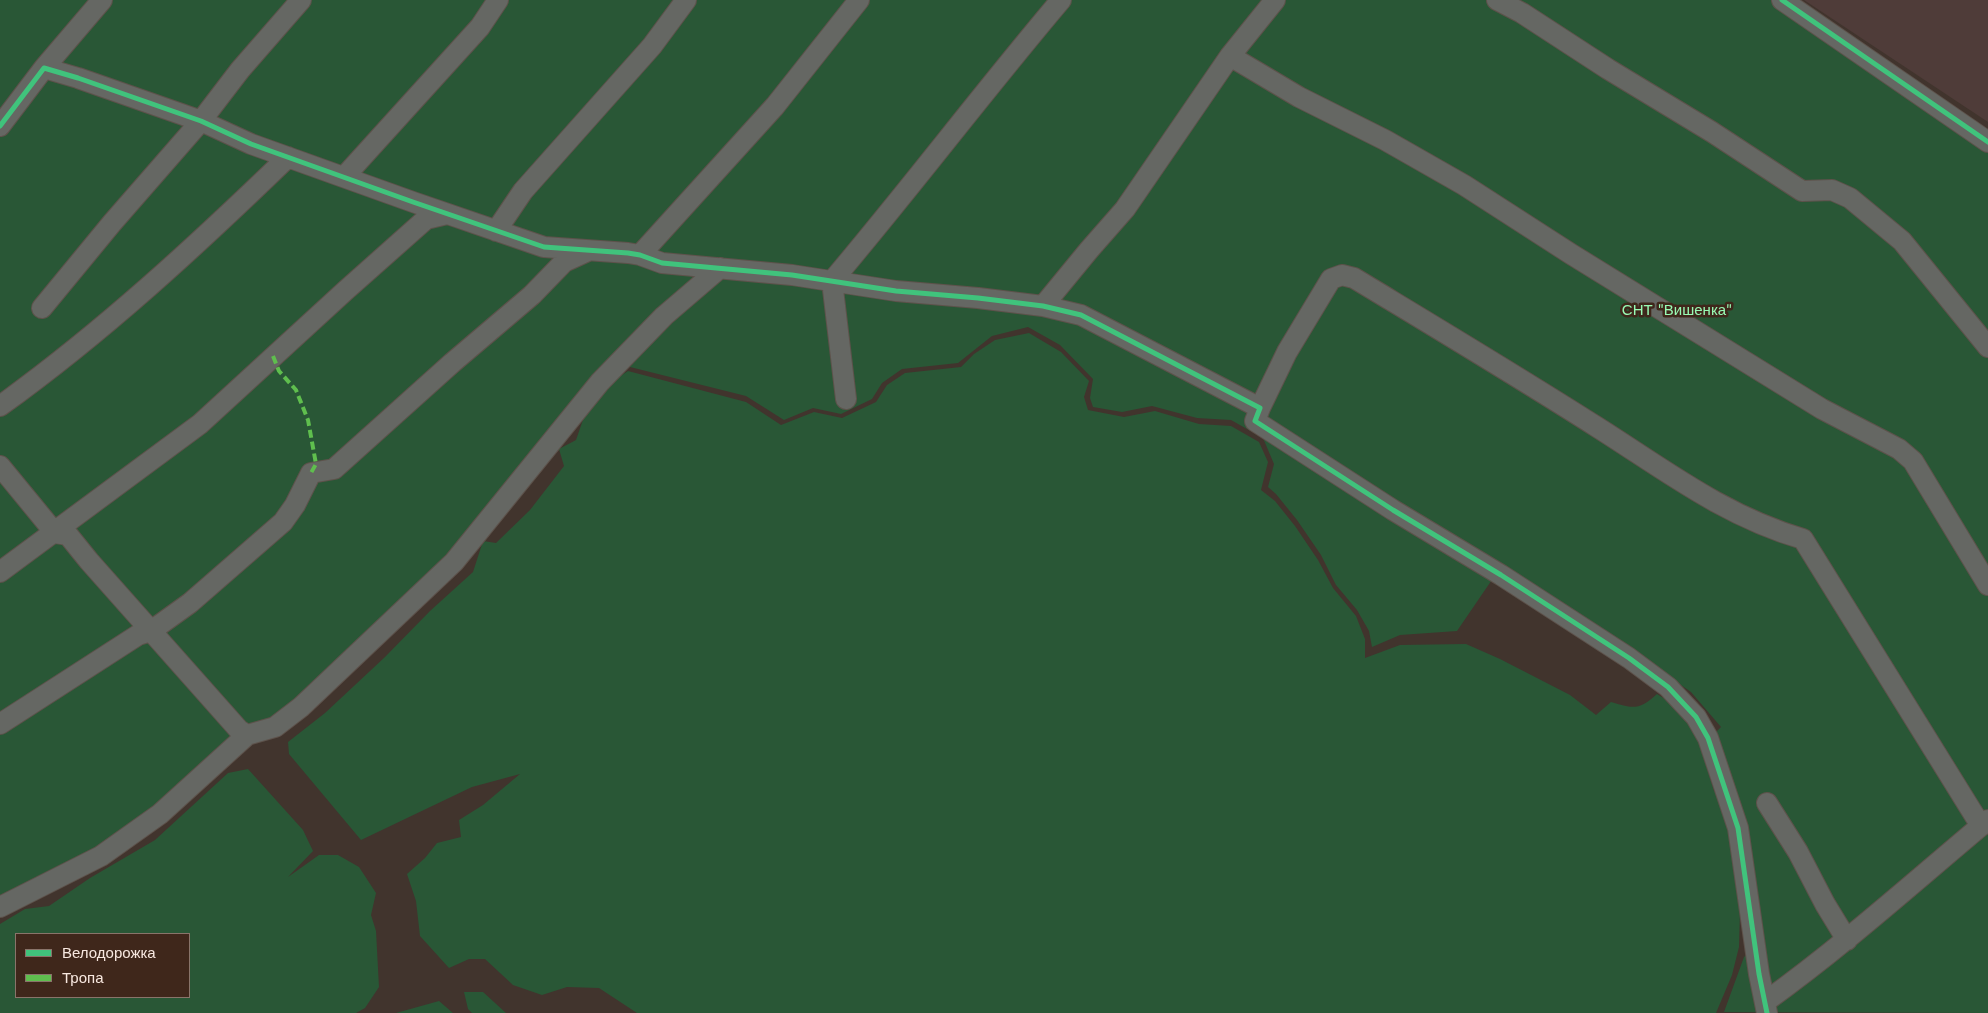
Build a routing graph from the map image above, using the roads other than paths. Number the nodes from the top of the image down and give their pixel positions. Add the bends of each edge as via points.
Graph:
1 (102, 0) edge
2 (301, 0) edge
3 (498, 0) edge
4 (686, 0) edge
5 (858, 0) edge
6 (1061, 0) edge
7 (1275, 0) edge
8 (1497, 0) edge
9 (1782, 0) edge
10 (1230, 56) junction
11 (44, 68) junction
12 (201, 121) junction
13 (0, 126) edge
14 (1988, 142) edge
15 (288, 157) junction
16 (344, 177) junction
17 (447, 214) junction
18 (496, 231) junction
19 (589, 250) junction
20 (640, 255) junction
21 (720, 268) junction
22 (832, 281) junction
23 (1043, 306) junction
24 (42, 308) dead end
25 (1988, 347) edge
26 (846, 399) dead end
27 (0, 406) edge
28 (1260, 408) junction
29 (0, 466) edge
30 (55, 533) junction
31 (0, 572) edge
32 (1988, 585) edge
33 (151, 631) junction
34 (0, 724) edge
35 (247, 735) junction
36 (1767, 803) dead end
37 (1984, 824) edge
38 (0, 907) edge
39 (1847, 940) junction
40 (1766, 1008) edge

1 - 11 street
2 - 12 street
3 - 16 street via 480,27
4 - 18 street via 652,46 523,191
5 - 20 street via 775,106
6 - 22 street
7 - 10 street
8 - 25 street via 1802,191 1832,190 1850,198 1902,241
9 - 14 street
10 - 23 street via 1125,209
10 - 32 street via 1299,97 1385,140 1464,185 1822,409 1899,449 1913,461
11 - 12 street
11 - 13 street
12 - 15 street
12 - 24 street
15 - 16 street
15 - 27 street via 142,294
16 - 17 street
17 - 18 street
17 - 30 street via 426,219 200,424
18 - 19 street via 544,247
19 - 20 street
19 - 33 street via 564,262 532,295 334,469 311,473 283,522 190,603
20 - 21 street via 662,263
21 - 22 street
21 - 35 street via 664,316 600,382 454,562 301,707 275,727
22 - 23 street
22 - 26 street
23 - 28 street via 1081,315
28 - 37 street via 1287,352 1331,279 1342,275 1354,278 1597,427 1696,492 1772,530 1803,538
28 - 40 street via 1255,421 1629,658 1668,686 1696,717 1708,738 1738,828
29 - 30 street
30 - 31 street
30 - 33 street via 68,535
33 - 34 street via 138,635
33 - 35 street
35 - 38 street via 160,814 101,856
36 - 39 street
37 - 39 street
39 - 40 street

